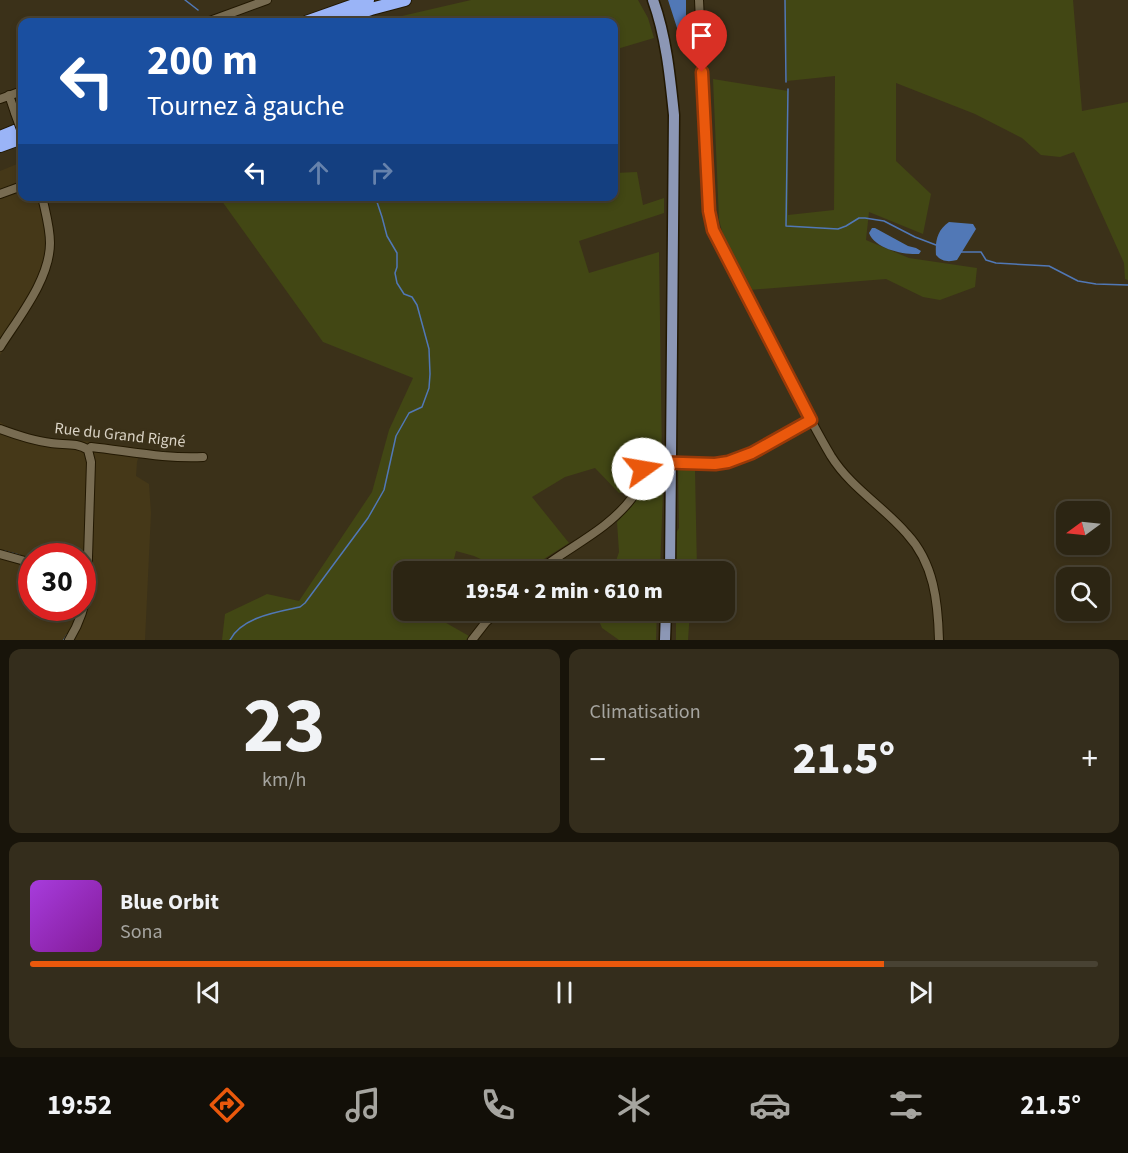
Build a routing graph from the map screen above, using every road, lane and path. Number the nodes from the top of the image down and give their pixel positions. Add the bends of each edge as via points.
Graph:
1 (267, 0) edge
2 (368, 0) edge
3 (405, 0) edge
4 (647, 0) edge
5 (652, 0) edge
6 (699, 0) edge
7 (218, 18) edge
8 (317, 18) edge
9 (344, 18) edge
10 (664, 45) junction
11 (18, 93) edge
12 (9, 96) junction
13 (0, 99) edge
14 (18, 120) edge
15 (18, 131) edge
16 (0, 137) edge
17 (18, 139) edge
18 (0, 146) edge
19 (18, 187) edge
20 (0, 194) edge
21 (43, 201) edge
22 (0, 347) edge
23 (811, 420) junction
24 (0, 429) edge
25 (88, 450) junction
26 (203, 457) dead end
27 (87, 543) edge
28 (0, 554) edge
29 (18, 559) edge
30 (550, 561) edge
31 (670, 561) edge
32 (78, 621) edge
33 (487, 621) edge
34 (667, 621) edge
35 (669, 621) edge
36 (69, 640) edge
37 (472, 640) edge
38 (664, 640) edge
39 (670, 640) edge
40 (939, 640) edge

1 - 7 street
2 - 8 highway
3 - 9 highway
4 - 10 main road
5 - 10 main road
6 - 23 street via 710,221
10 - 31 main road via 675,146
11 - 12 street
12 - 13 street
12 - 14 street, bridge
15 - 16 highway
17 - 18 highway
19 - 20 street
21 - 22 street via 50,233 47,261 36,290
23 - 30 street, bridge via 728,462 650,462 643,469 634,496 617,516
23 - 40 street via 842,471 906,532 922,554 933,583
24 - 25 street, Rue du Grand Rigné
25 - 26 street, Rue du Grand Rigné via 90,447
25 - 27 street via 91,462
28 - 29 street
32 - 36 street
33 - 37 street
34 - 38 main road
35 - 39 main road

